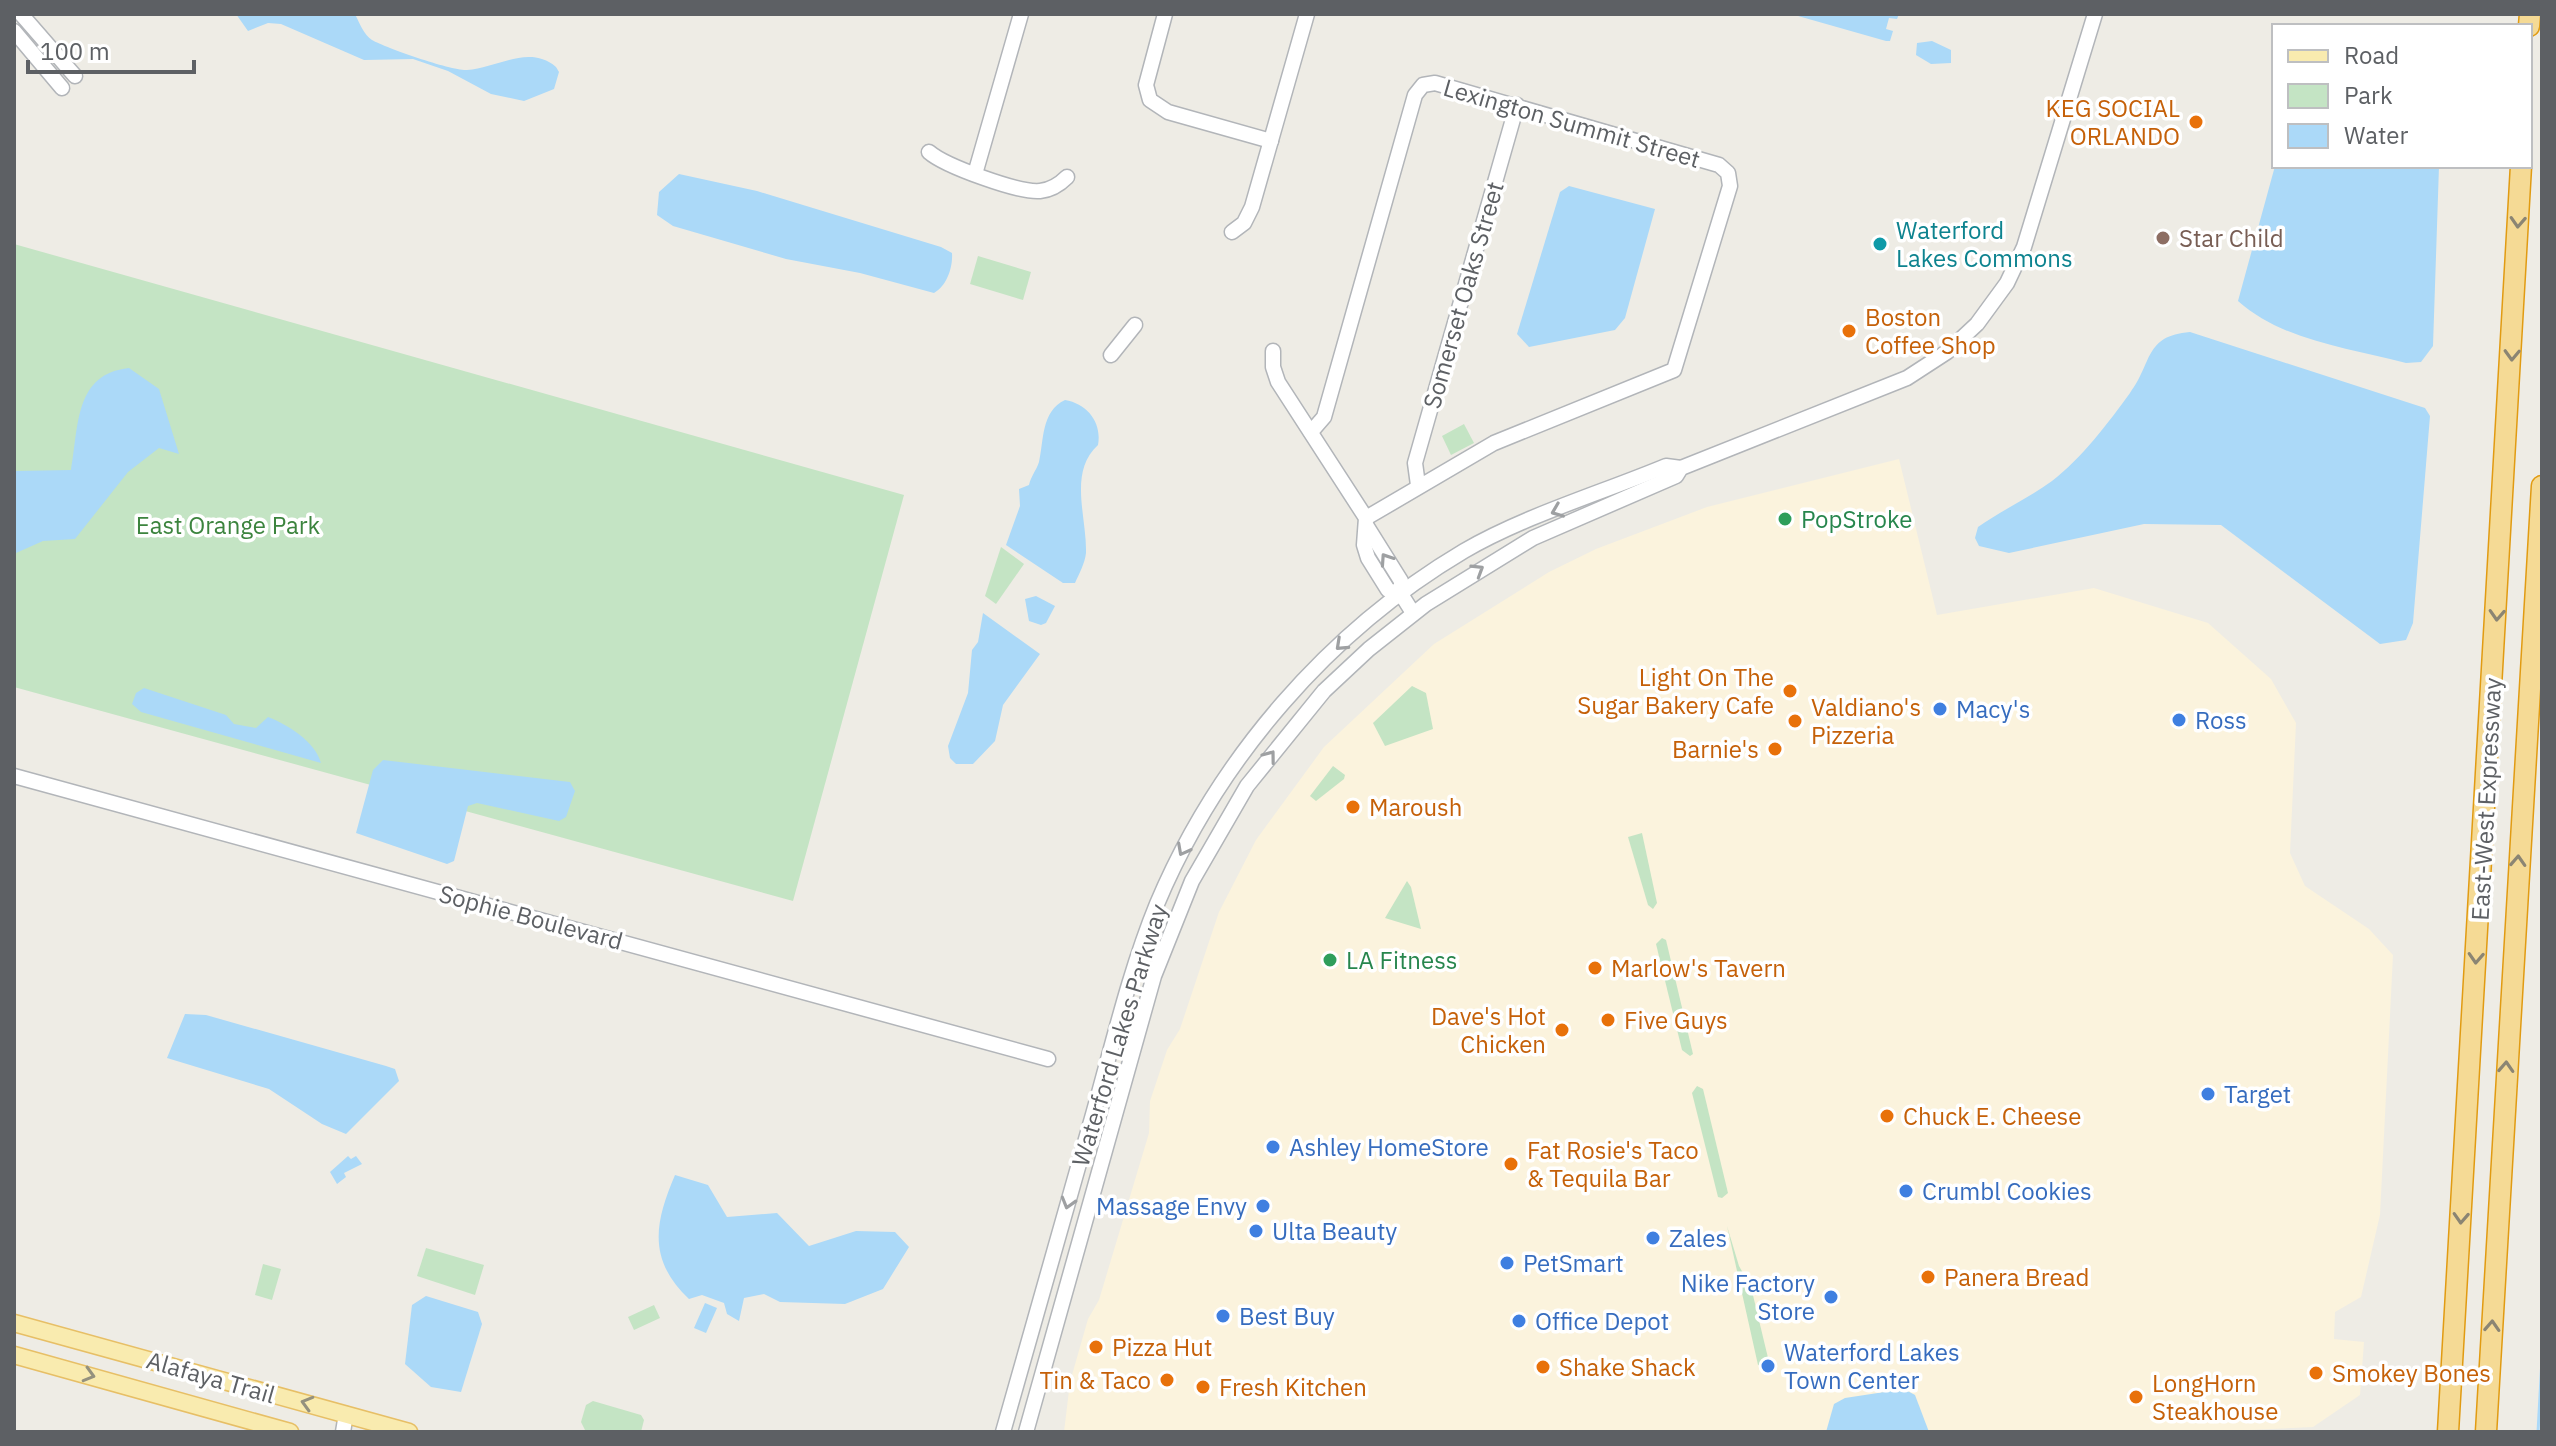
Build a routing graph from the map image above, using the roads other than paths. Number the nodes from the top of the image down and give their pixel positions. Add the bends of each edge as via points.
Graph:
1 (21, 14) edge
2 (1021, 14) edge
3 (1165, 14) edge
4 (1307, 14) edge
5 (2095, 14) edge
6 (14, 31) edge
7 (75, 76) dead end
8 (62, 88) dead end
9 (1517, 105) junction
10 (1271, 141) junction
11 (929, 152) dead end
12 (2521, 168) edge
13 (975, 174) junction
14 (1067, 177) dead end
15 (1232, 232) dead end
16 (1135, 325) dead end
17 (1273, 351) dead end
18 (1111, 355) dead end
19 (1311, 432) junction
20 (1681, 468) junction
21 (1418, 485) junction
22 (2542, 486) edge
23 (1366, 522) junction
24 (1401, 594) junction
25 (1413, 613) junction
26 (14, 776) edge
27 (1207, 808) junction
28 (1225, 820) junction
29 (1048, 1059) dead end
30 (1050, 1267) junction
31 (14, 1323) edge
32 (14, 1355) edge
33 (1035, 1400) junction
34 (346, 1414) junction
35 (290, 1432) edge
36 (343, 1432) edge
37 (409, 1432) edge
38 (1003, 1432) edge
39 (1026, 1432) edge
40 (2448, 1432) edge
41 (2486, 1432) edge

1 - 7 street
2 - 13 street
3 - 10 street via 1148,77 1150,100 1168,112
4 - 10 street
5 - 20 street, Waterford Lakes Parkway via 2024,247 2007,283 1977,324 1947,352 1897,383
6 - 8 street
9 - 19 street, Lexington Summit Street via 1435,83 1417,90 1324,417
9 - 21 street, Somerset Oaks Street via 1415,463
9 - 21 street, Lexington Summit Street via 1721,166 1730,186 1674,370 1507,437
10 - 15 street via 1249,216
11 - 13 street
12 -> 40 highway, East-West Expressway
13 - 14 street via 1039,191
16 - 18 street
17 - 19 street via 1275,375
19 - 23 street
20 -> 24 street, Waterford Lakes Parkway via 1666,466 1495,536
25 -> 20 street, Waterford Lakes Parkway via 1516,547 1676,476
21 - 23 street, Lexington Summit Street
41 -> 22 highway, East-West Expressway
23 - 24 street via 1368,558 1388,590
24 - 25 street
24 -> 27 street, Waterford Lakes Parkway via 1292,694
28 -> 25 street, Waterford Lakes Parkway via 1310,706
26 - 29 street, Sophie Boulevard
27 - 28 street
27 -> 30 street, Waterford Lakes Parkway via 1142,944
28 - 33 street, Waterford Lakes Parkway via 1183,900 1154,976
30 - 33 street via 1054,1286 1029,1373
30 - 38 street, Waterford Lakes Parkway
34 -> 31 main road, Alafaya Trail
32 -> 35 main road, Alafaya Trail
33 - 39 street, Waterford Lakes Parkway
34 - 36 street
34 - 37 main road, Alafaya Trail

